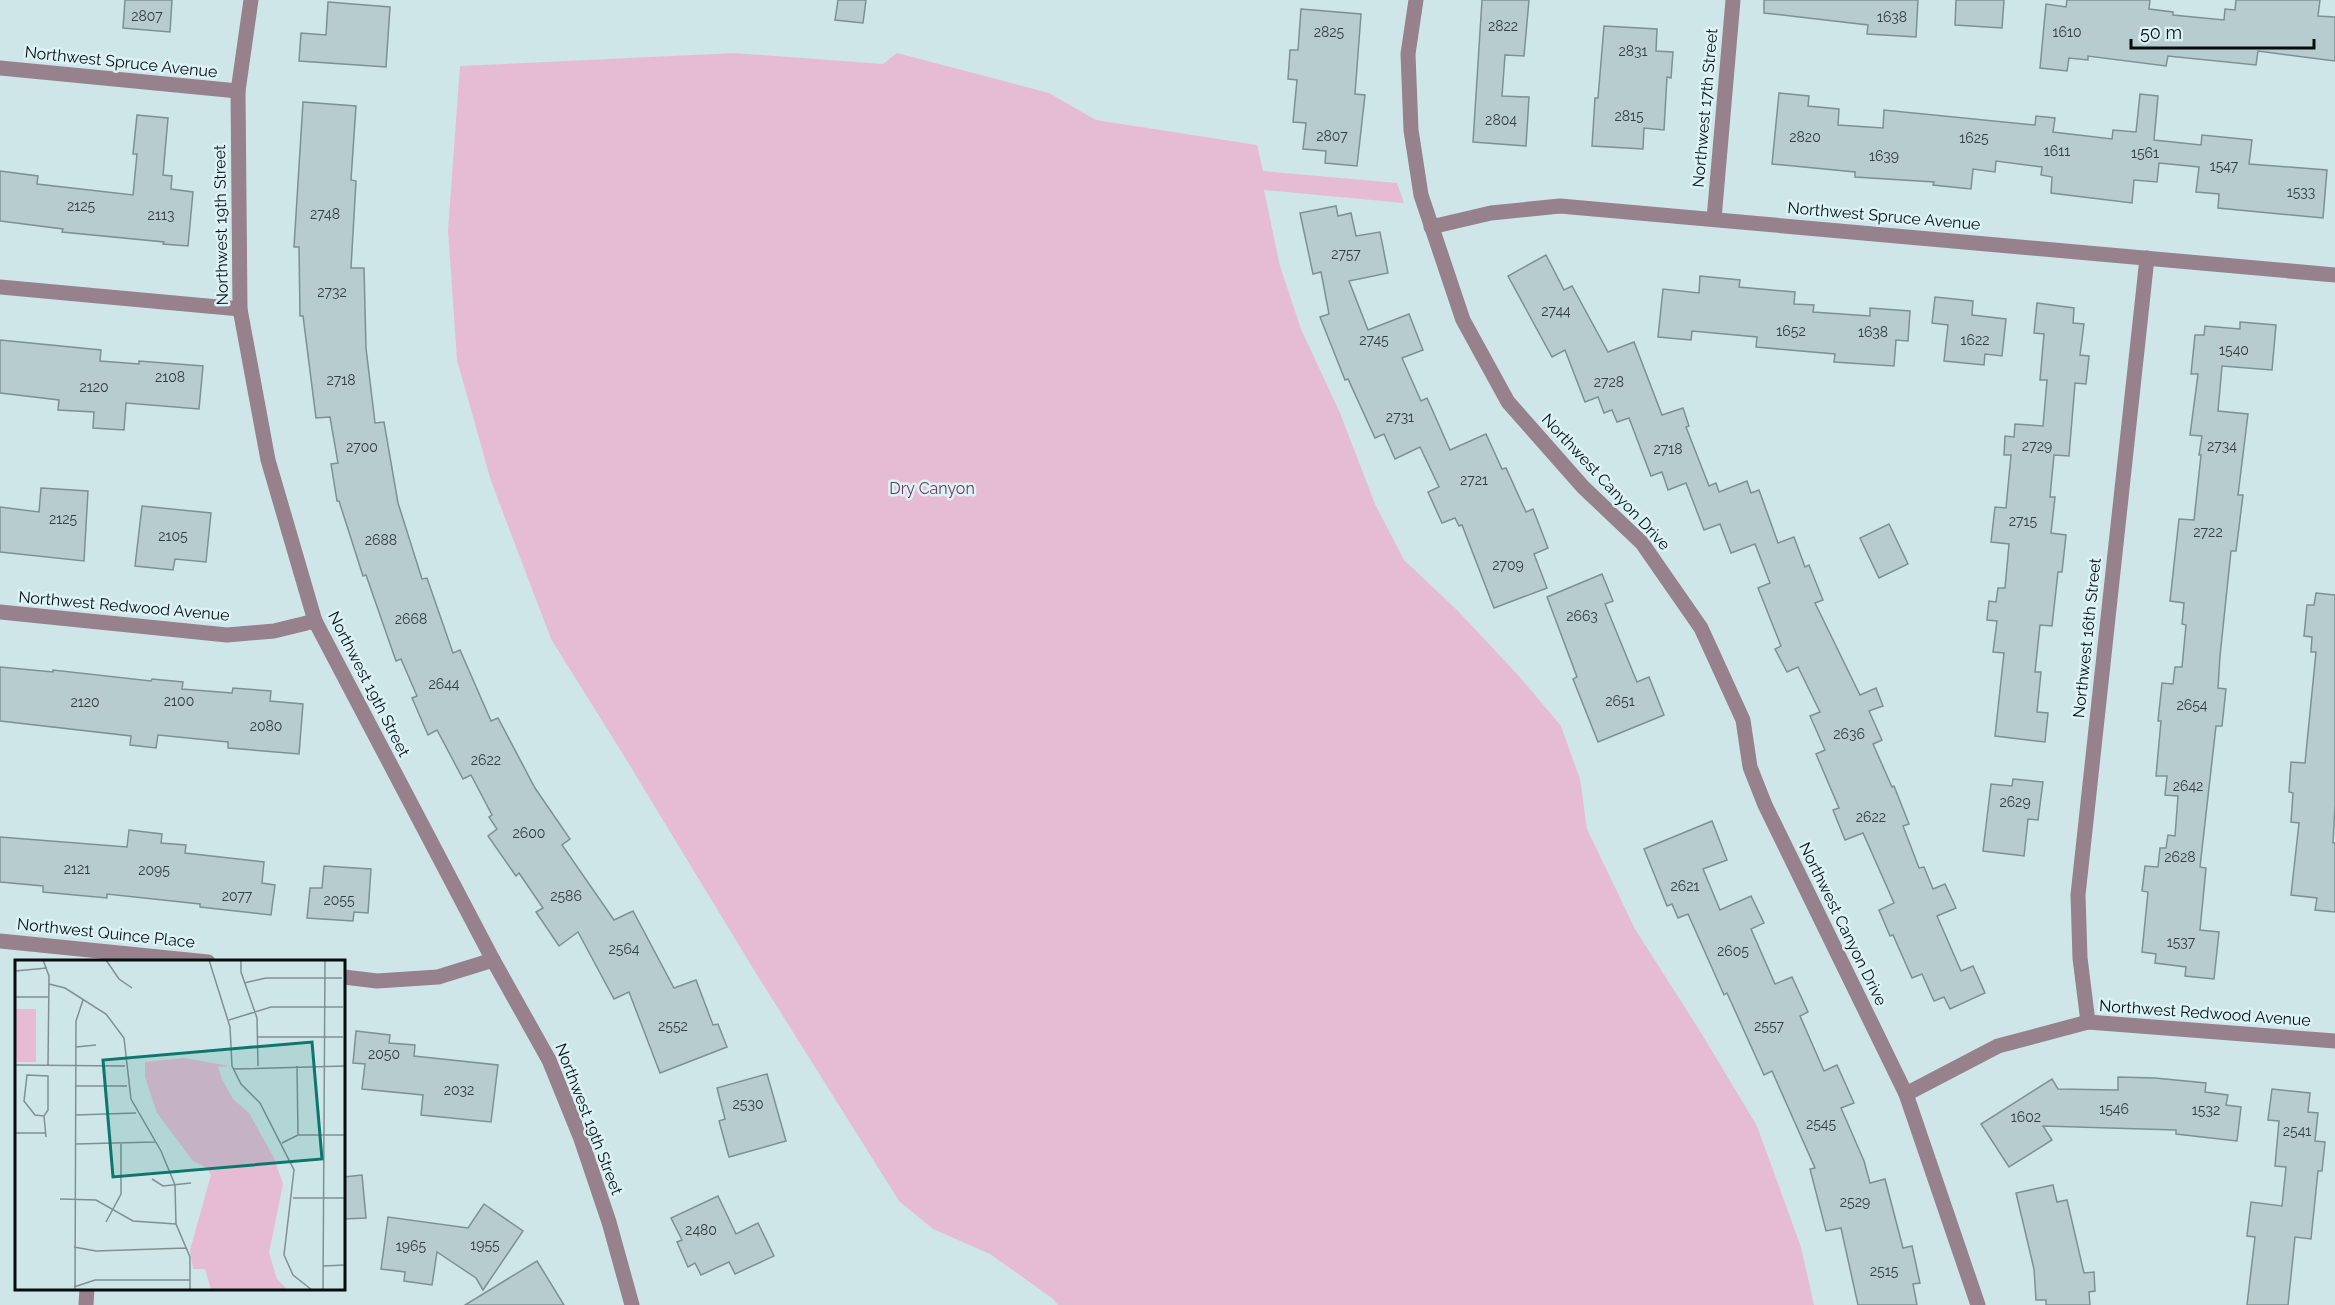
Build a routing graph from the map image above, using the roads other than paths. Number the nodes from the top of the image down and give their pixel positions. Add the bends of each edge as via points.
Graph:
1 (251, 0) edge
2 (1416, 0) edge
3 (1733, 0) edge
4 (0, 68) edge
5 (238, 91) junction
6 (1714, 219) junction
7 (1431, 227) junction
8 (2147, 258) junction
9 (2335, 274) edge
10 (0, 287) edge
11 (240, 309) junction
12 (0, 612) edge
13 (315, 621) junction
14 (0, 941) edge
15 (111, 956) edge
16 (176, 960) edge
17 (493, 960) junction
18 (345, 977) edge
19 (2088, 1022) junction
20 (2335, 1041) edge
21 (1906, 1094) junction
22 (87, 1290) edge
23 (86, 1305) edge
24 (632, 1305) edge
25 (1978, 1305) edge

1 - 5 street, Northwest 19th Street
2 - 7 street, Northwest Canyon Drive via 1408,54 1411,129 1421,195
3 - 6 street, Northwest 17th Street
4 - 5 street, Northwest Spruce Avenue
5 - 11 street, Northwest 19th Street
6 - 7 street, Northwest Spruce Avenue via 1560,206 1491,213
6 - 8 street, Northwest Spruce Avenue
7 - 21 street, Northwest Canyon Drive via 1463,320 1508,402 1583,487 1642,543 1701,628 1743,720 1750,767 1765,805
8 - 9 street, Northwest Spruce Avenue
8 - 19 street, Northwest 16th Street via 2078,895
10 - 11 street
11 - 13 street, Northwest 19th Street via 268,460
12 - 13 street, Northwest Redwood Avenue via 227,635 274,631
13 - 17 street, Northwest 19th Street
14 - 15 street, Northwest Quince Place
15 - 16 street, Northwest Quince Place
17 - 18 street via 438,977 377,981
17 - 24 street, Northwest 19th Street via 549,1060 581,1139
19 - 20 street, Northwest Redwood Avenue
19 - 21 street, Northwest Redwood Avenue via 1998,1046
21 - 25 street, Northwest Canyon Drive
22 - 23 street

